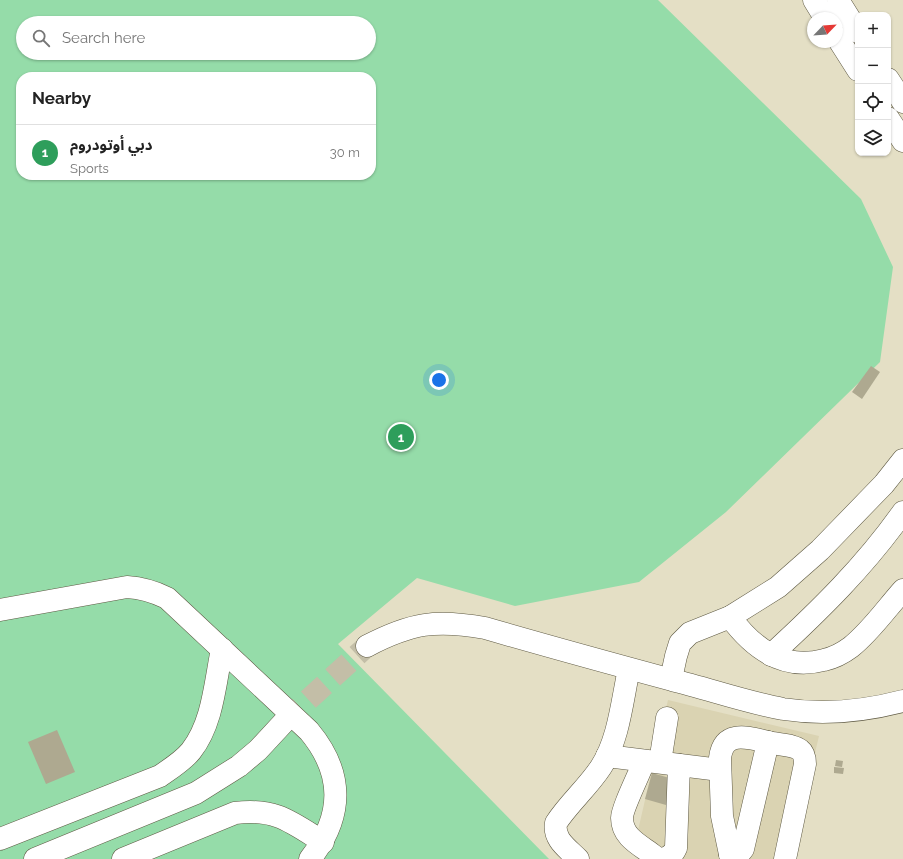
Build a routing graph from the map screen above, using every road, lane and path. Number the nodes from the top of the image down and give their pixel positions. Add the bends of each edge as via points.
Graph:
1 (814, 0) edge
2 (838, 0) edge
3 (821, 12) edge
4 (855, 27) edge
5 (843, 46) edge
6 (855, 65) edge
7 (891, 84) edge
8 (903, 102) edge
9 (889, 120) edge
10 (903, 141) edge
11 (903, 460) edge
12 (903, 512) edge
13 (903, 590) edge
14 (0, 610) edge
15 (730, 617) junction
16 (367, 646) tunnel mouth
17 (222, 649) junction
18 (771, 655) junction
19 (629, 669) junction
20 (671, 680) junction
21 (903, 701) edge
22 (667, 718) dead end
23 (284, 722) tunnel mouth
24 (768, 742) junction
25 (607, 756) junction
26 (661, 763) junction
27 (720, 770) junction
28 (0, 839) edge
29 (323, 842) junction
30 (731, 857) edge
31 (35, 859) edge
32 (122, 859) edge
33 (310, 859) edge
34 (578, 859) edge
35 (785, 859) edge

1 - 3 street
2 - 4 street
5 - 6 street
7 - 8 street
9 - 10 street
11 - 15 street via 884,484 800,570
12 - 18 street via 852,576
13 - 18 street via 850,648 832,658 812,663 791,663
14 - 17 street via 126,587 141,588 167,598
15 - 18 street via 750,640
15 - 20 street via 690,633 680,643
16 - 19 street via 412,626 436,622 461,623
17 - 28 street via 204,729 191,752 174,767 160,776
17 - 29 street via 309,731 321,746 334,782 335,802 332,824
19 - 20 street
19 - 25 street
20 - 21 street via 785,709 836,711
22 - 26 street
23 - 31 street via 239,766 196,793
24 - 27 street via 742,737 729,740 721,751
24 - 30 street via 743,849 738,855
24 - 35 street via 797,748 804,754 805,759
25 - 26 street
25 - 34 street via 596,775 556,823 558,839
26 - 27 street
27 - 30 street via 722,816
29 - 32 street via 288,820 271,813 253,811 235,813
29 - 33 street

